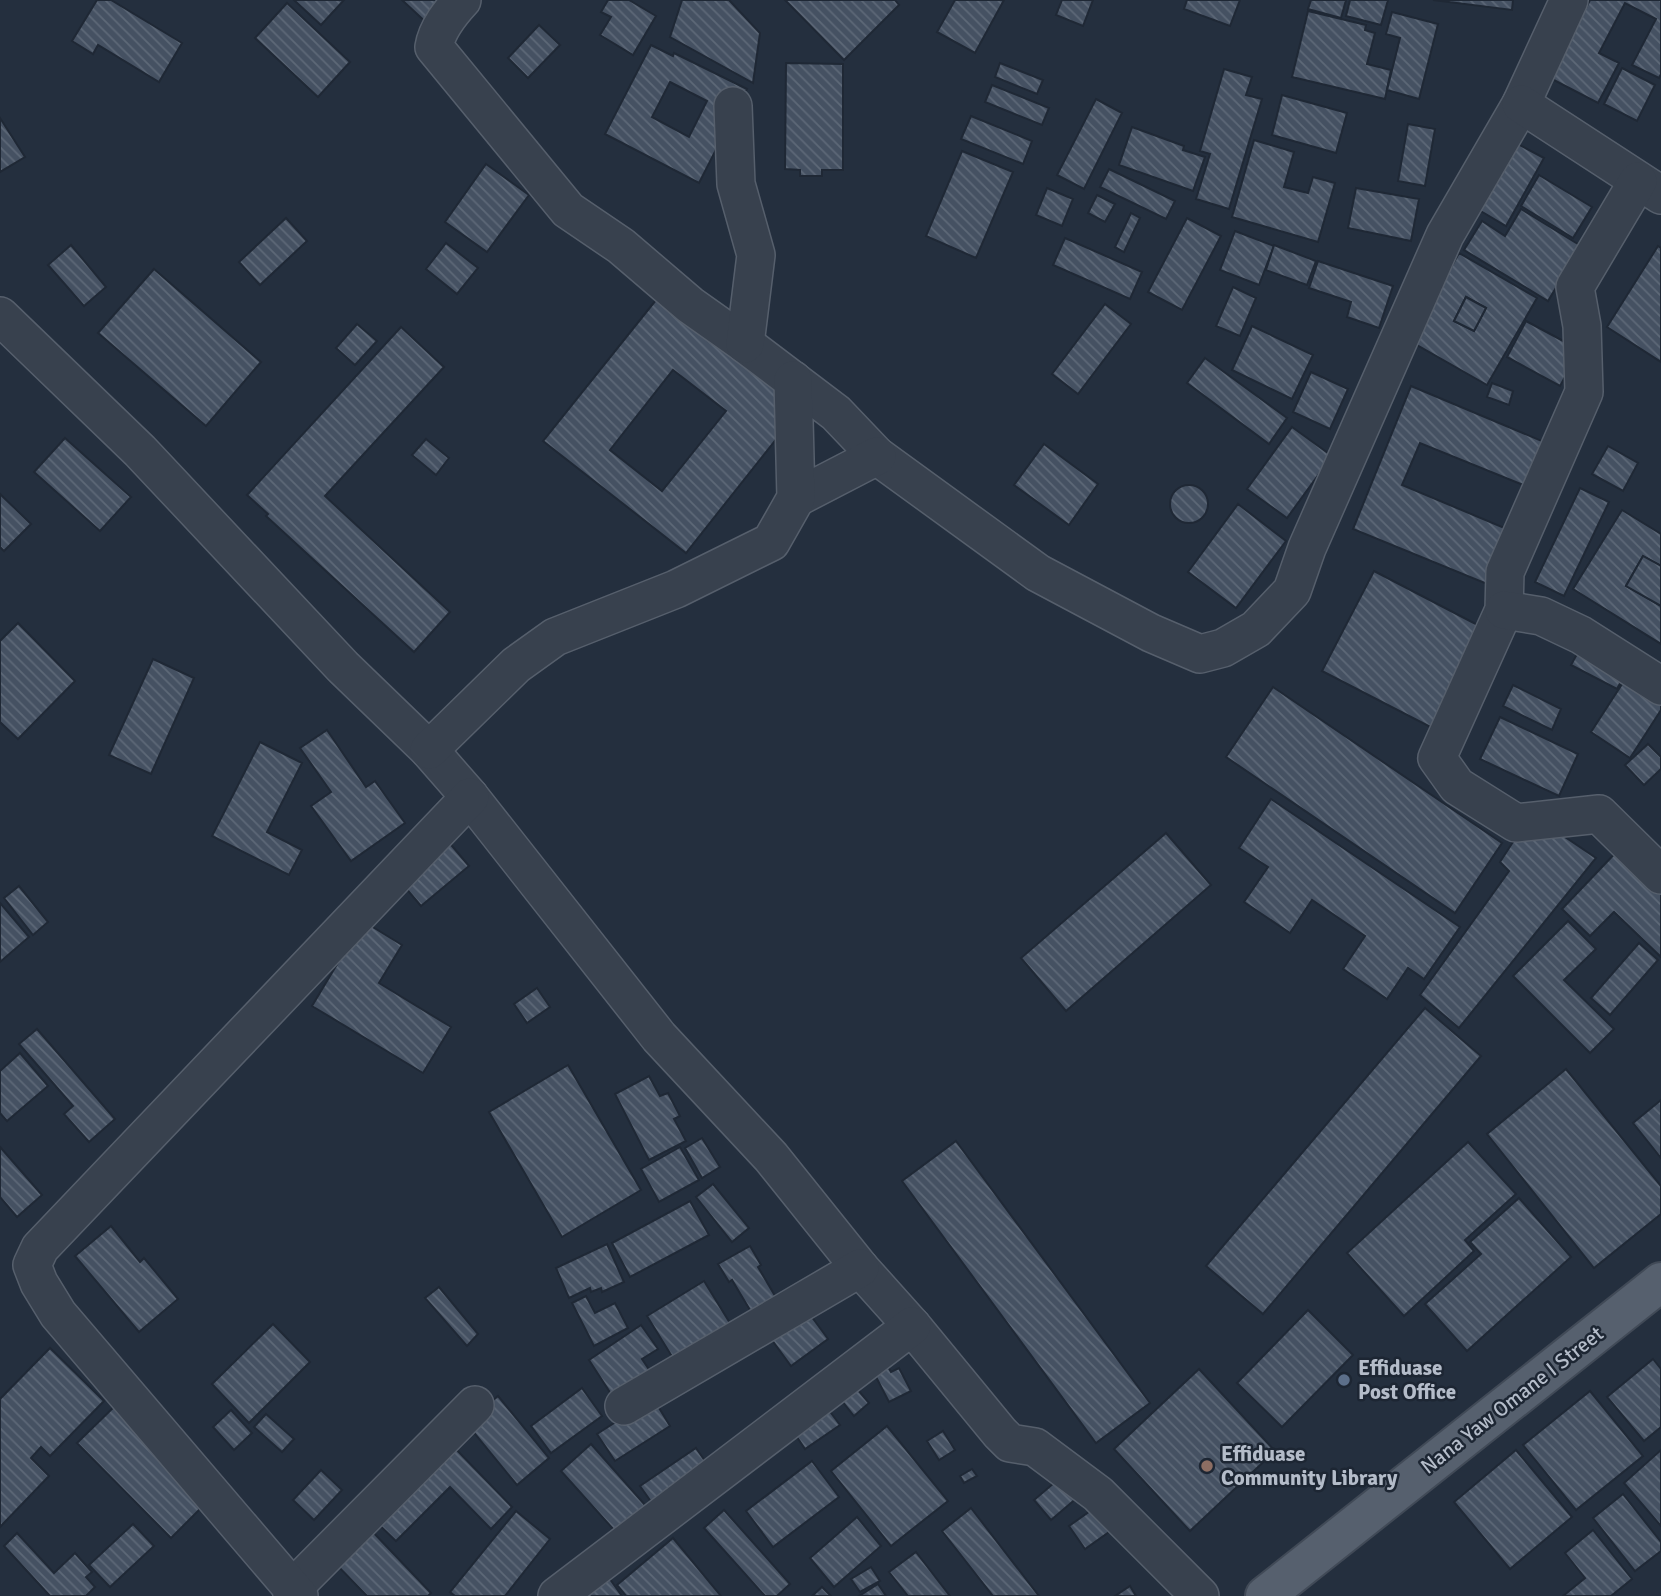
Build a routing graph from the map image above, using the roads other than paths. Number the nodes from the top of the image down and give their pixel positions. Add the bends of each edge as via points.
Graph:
1 (462, 0) edge
2 (1569, 0) edge
3 (1521, 104) junction
4 (733, 106) dead end
5 (1649, 188) edge
6 (0, 316) edge
7 (745, 344) junction
8 (793, 380) junction
9 (877, 456) junction
10 (796, 498) junction
11 (1504, 610) junction
12 (1661, 685) edge
13 (429, 750) junction
14 (470, 797) junction
15 (1661, 875) edge
16 (860, 1269) junction
17 (1661, 1282) edge
18 (912, 1326) junction
19 (475, 1405) dead end
20 (624, 1406) dead end
21 (295, 1593) edge
22 (557, 1596) edge
23 (1200, 1596) edge
24 (1265, 1596) edge

1 - 7 street via 450,13 434,47 568,211 621,246 690,305
2 - 3 street
3 - 5 street
3 - 9 street via 1445,235 1292,591 1256,629 1223,648 1199,654 1038,573
4 - 7 street via 736,184 756,255
5 - 11 street via 1575,287 1582,326 1584,392 1505,572
6 - 13 street via 140,451 343,667
7 - 8 street
8 - 9 street via 836,413
8 - 10 street
9 - 10 street
10 - 13 street via 771,542 676,589 555,637 516,665
11 - 12 street via 1541,616
11 - 15 street via 1437,758 1457,786 1516,823 1599,814
13 - 14 street
14 - 16 street via 659,1037 771,1157
14 - 21 street via 40,1248 32,1265 58,1314
16 - 18 street
16 - 20 street
17 - 24 main road, Nana Yaw Omane I Street
18 - 22 street
18 - 23 street via 1010,1443 1035,1447 1098,1494
19 - 21 street

